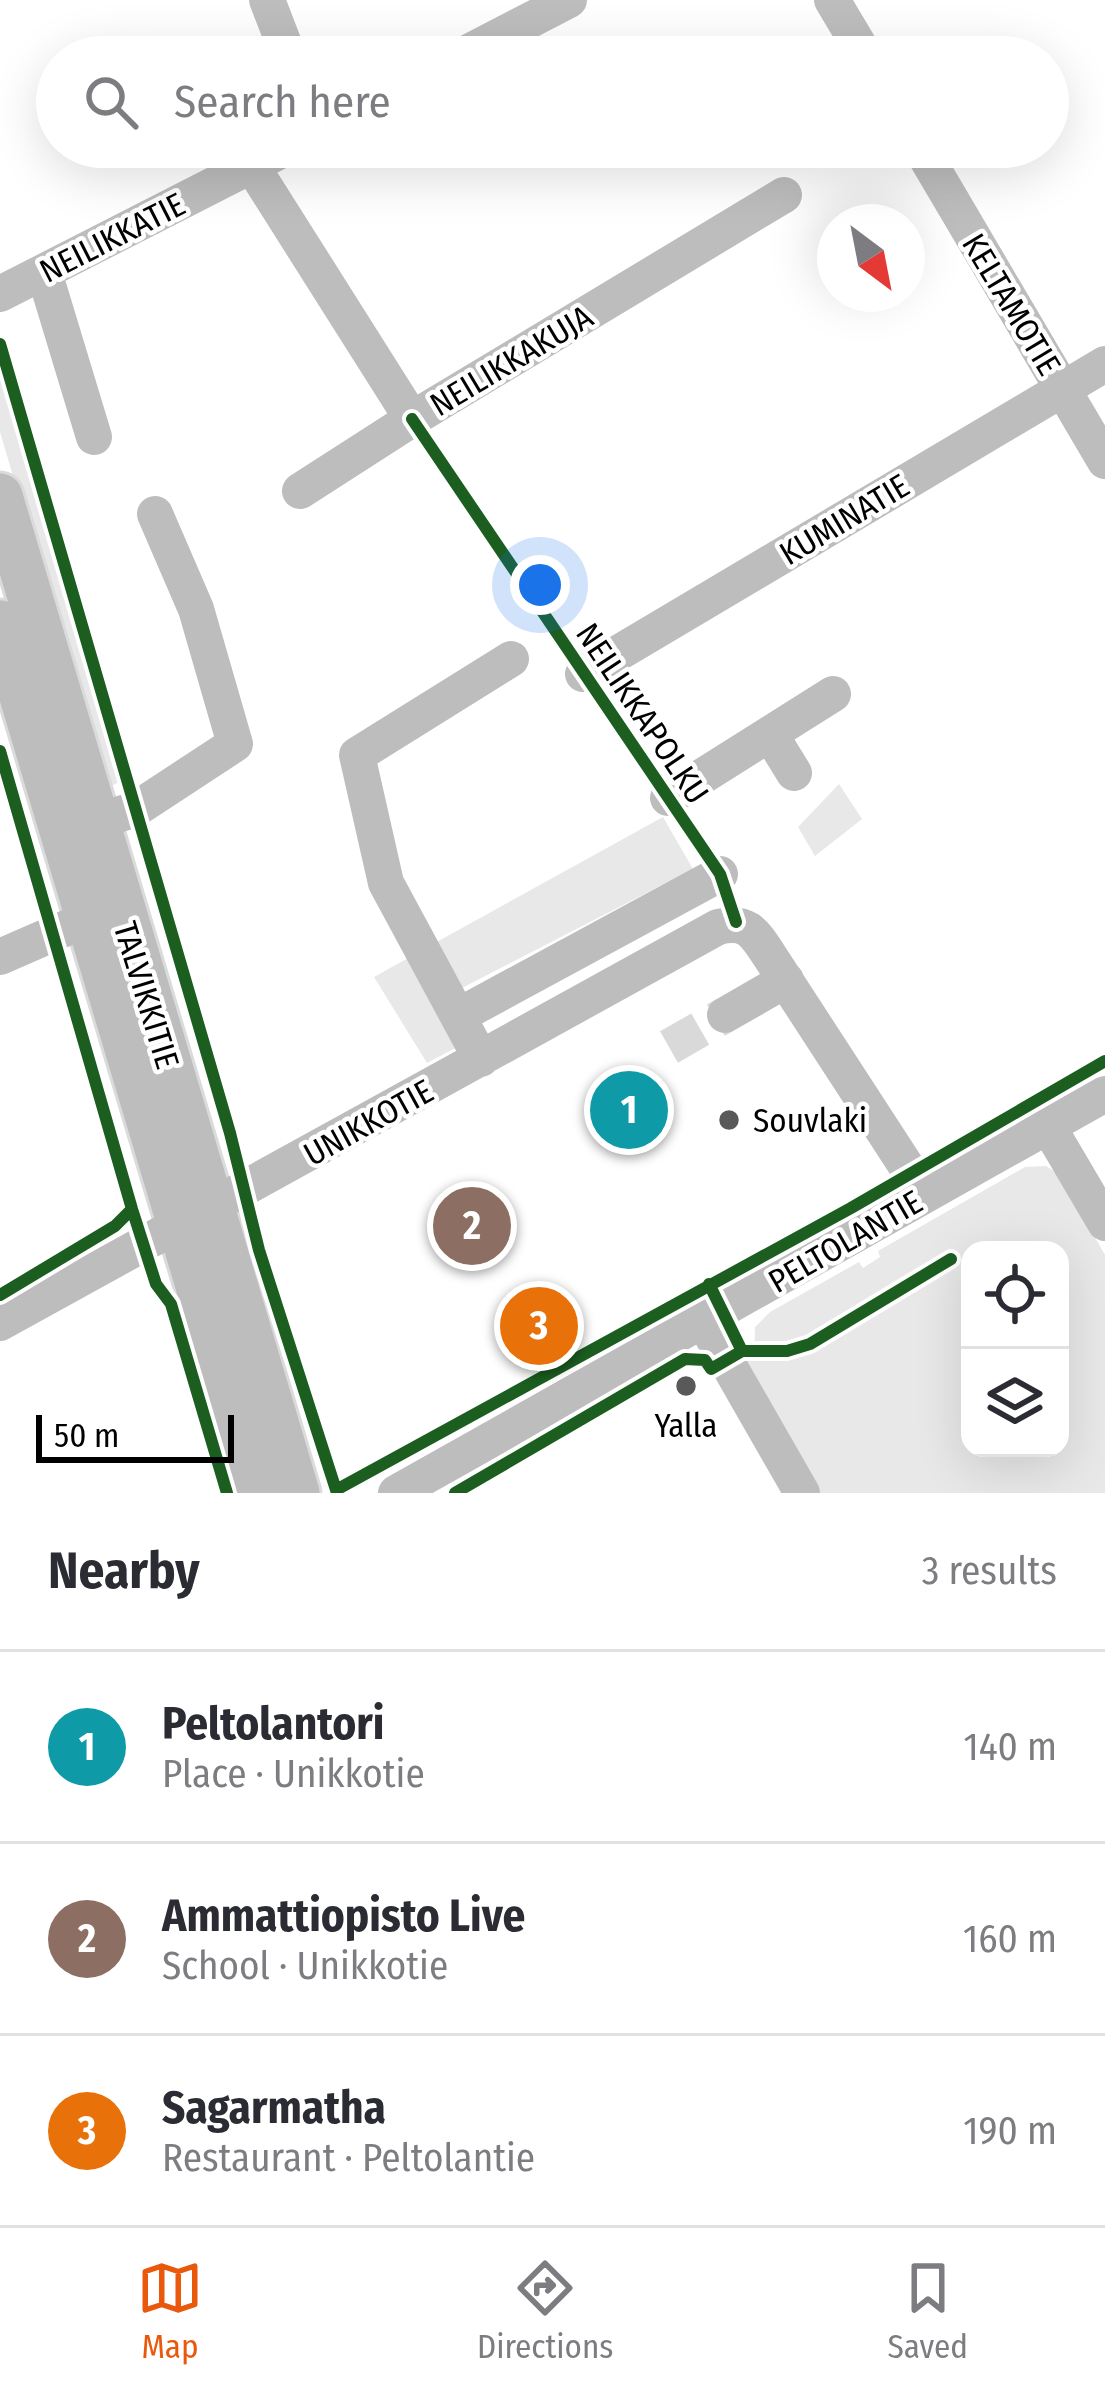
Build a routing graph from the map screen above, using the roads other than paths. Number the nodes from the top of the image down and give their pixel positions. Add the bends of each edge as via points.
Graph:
1 (267, 0) edge
2 (569, 0) edge
3 (832, 0) edge
4 (281, 36) edge
5 (500, 36) edge
6 (853, 36) edge
7 (248, 168) edge
8 (253, 168) edge
9 (932, 168) edge
10 (784, 195) dead end
11 (44, 272) junction
12 (0, 294) edge
13 (1105, 364) edge
14 (1063, 390) junction
15 (412, 419) junction
16 (94, 437) dead end
17 (1105, 461) edge
18 (300, 491) dead end
19 (0, 496) edge
20 (155, 514) dead end
21 (0, 623) edge
22 (511, 659) dead end
23 (583, 674) dead end
24 (833, 694) dead end
25 (770, 734) junction
26 (794, 773) dead end
27 (668, 798) dead end
28 (95, 822) junction
29 (719, 874) dead end
30 (102, 911) junction
31 (0, 957) edge
32 (786, 980) junction
33 (725, 1015) tunnel mouth
34 (458, 1016) junction
35 (481, 1059) junction
36 (1105, 1094) edge
37 (1048, 1126) junction
38 (925, 1196) junction
39 (193, 1216) junction
40 (1105, 1223) edge
41 (704, 1322) junction
42 (0, 1323) edge
43 (260, 1493) edge
44 (297, 1493) edge
45 (396, 1493) edge
46 (802, 1493) edge

1 - 4 street
2 - 5 street
3 - 6 street
7 - 11 street, NEILIKKATIE
8 - 15 street, NEILIKKAKUJA
9 - 14 street, KELTAMOTIE
10 - 15 street, NEILIKKAKUJA
11 - 12 street, NEILIKKATIE
11 - 16 street
13 - 14 street, KUMINATIE
14 - 17 street, KELTAMOTIE
14 - 23 street, KUMINATIE
15 - 18 street
19 - 28 main road, TALVIKKITIE
20 - 28 street via 196,609 235,744 136,809
21 - 30 main road, TALVIKKITIE
22 - 34 street via 357,755 386,883
24 - 25 street
25 - 26 street
25 - 27 street
28 - 30 main road, TALVIKKITIE
29 - 34 street
30 - 31 street
30 - 39 main road, TALVIKKITIE
32 - 33 street
32 - 35 street, UNIKKOTIE via 751,928 736,922
32 - 38 street
34 - 35 street
35 - 39 street, UNIKKOTIE
36 - 37 street, PELTOLANTIE
37 - 38 street, PELTOLANTIE
37 - 40 street
38 - 41 street, PELTOLANTIE
39 - 42 street, UNIKKOTIE
39 - 43 main road, TALVIKKITIE
39 - 44 main road, TALVIKKITIE
41 - 45 street, PELTOLANTIE
41 - 46 street

